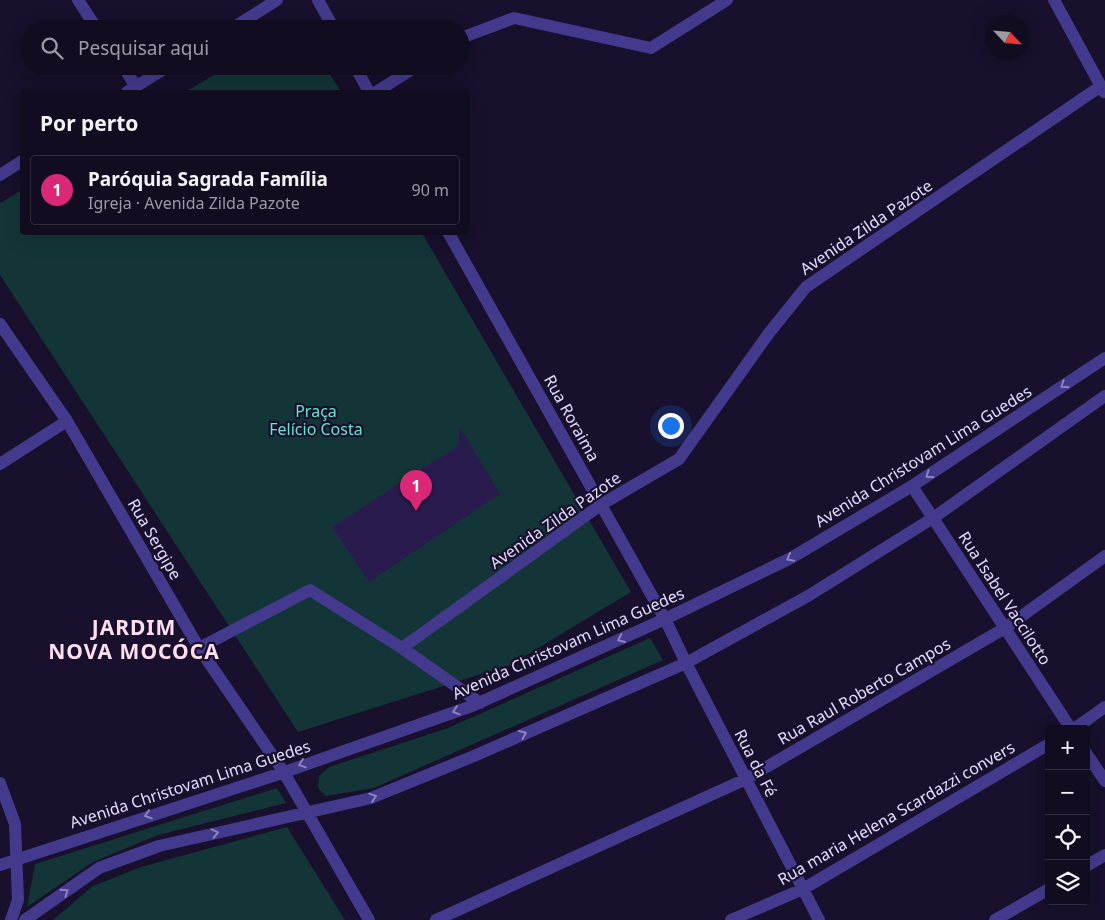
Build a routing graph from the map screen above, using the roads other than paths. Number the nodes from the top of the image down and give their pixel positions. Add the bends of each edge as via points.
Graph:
1 (78, 0) edge
2 (278, 0) edge
3 (318, 0) edge
4 (727, 0) edge
5 (1054, 0) edge
6 (91, 20) edge
7 (246, 20) edge
8 (329, 20) edge
9 (470, 35) edge
10 (126, 75) edge
11 (156, 75) edge
12 (360, 75) edge
13 (403, 75) edge
14 (132, 90) edge
15 (368, 90) edge
16 (379, 90) edge
17 (1103, 90) edge
18 (20, 162) edge
19 (0, 175) edge
20 (450, 235) edge
21 (0, 324) edge
22 (1105, 358) edge
23 (1105, 396) edge
24 (67, 421) junction
25 (0, 464) edge
26 (912, 486) junction
27 (602, 504) junction
28 (933, 518) junction
29 (1105, 556) edge
30 (666, 619) junction
31 (1005, 628) junction
32 (199, 648) junction
33 (402, 648) junction
34 (686, 663) junction
35 (480, 703) junction
36 (1105, 707) edge
37 (1069, 725) edge
38 (1078, 725) edge
39 (1045, 746) edge
40 (1090, 759) edge
41 (283, 771) junction
42 (746, 779) junction
43 (1105, 782) edge
44 (0, 783) edge
45 (306, 812) junction
46 (1105, 855) edge
47 (18, 859) junction
48 (0, 864) edge
49 (1090, 864) edge
50 (803, 889) junction
51 (1045, 890) edge
52 (11, 920) edge
53 (25, 920) edge
54 (368, 920) edge
55 (436, 920) edge
56 (731, 920) edge
57 (819, 920) edge
58 (995, 920) edge

1 - 6 street
2 - 7 street
3 - 8 street
4 - 9 street via 651,48 514,18
5 - 17 street
10 - 14 street
11 - 14 street
12 - 15 street
13 - 16 street
17 - 27 street, Avenida Zilda Pazote via 806,288 769,333 679,459
18 - 19 street
20 - 27 street, Rua Roraima
21 - 24 street, Rua Sergipe
22 -> 26 street, Avenida Christovam Lima Guedes
23 - 28 street
24 - 25 street
24 - 32 street, Rua Sergipe
26 - 28 street, Rua Isabel Vaccilotto
26 -> 30 street, Avenida Christovam Lima Guedes via 791,558
27 - 30 street, Rua Roraima
27 - 33 street, Avenida Zilda Pazote
28 - 31 street, Rua Isabel Vaccilotto
28 - 34 street via 808,596
29 - 31 street, Rua Raul Roberto Campos
30 - 34 street, Rua da Fé
30 -> 35 street, Avenida Christovam Lima Guedes
31 - 37 street, Rua Isabel Vaccilotto
31 - 42 street, Rua Raul Roberto Campos
32 - 33 street via 310,590
32 - 41 street, Rua Sergipe
33 - 35 street
34 - 42 street, Rua da Fé
45 -> 34 street via 371,798
35 -> 41 street, Avenida Christovam Lima Guedes
36 - 38 street
39 - 50 street, Rua maria Helena Scardazzi convers
40 - 43 street
41 - 45 street, Rua Sergipe
41 -> 47 street, Avenida Christovam Lima Guedes
42 - 50 street, Rua da Fé
42 - 55 street, Rua Raul Roberto Campos
44 - 47 street via 15,824
53 -> 45 street via 99,868 159,846
45 - 54 street, Rua Sergipe
46 - 49 street
47 - 48 street, Avenida Christovam Lima Guedes
47 - 52 street via 18,900
50 - 56 street, Rua maria Helena Scardazzi convers
50 - 57 street, Rua da Fé
51 - 58 street

